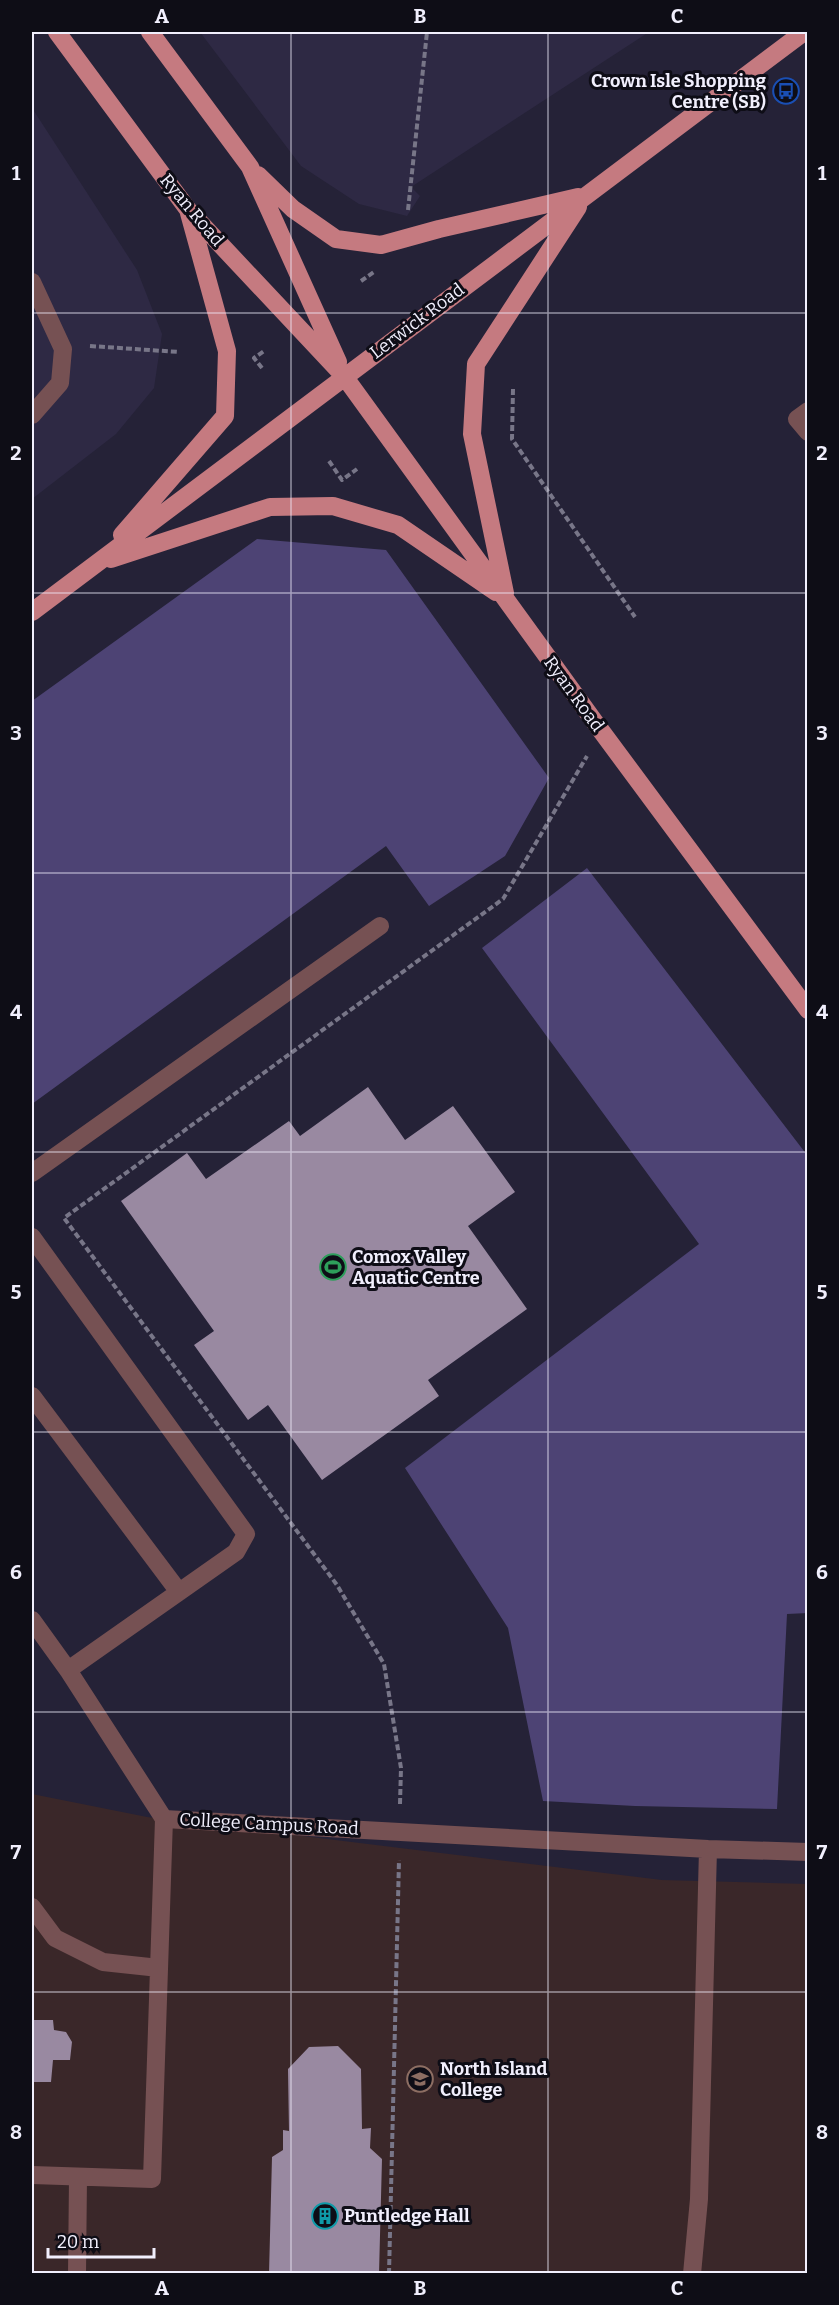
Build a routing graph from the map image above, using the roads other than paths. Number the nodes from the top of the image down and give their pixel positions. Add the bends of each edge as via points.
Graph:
1 (57, 32) edge
2 (150, 32) edge
3 (796, 32) edge
4 (804, 32) edge
5 (767, 59) junction
6 (250, 167) junction
7 (585, 195) junction
8 (189, 211) junction
9 (32, 282) edge
10 (344, 376) junction
11 (807, 411) edge
12 (32, 415) edge
13 (807, 432) edge
14 (98, 564) junction
15 (506, 599) junction
16 (32, 612) edge
17 (380, 926) dead end
18 (807, 1010) edge
19 (32, 1173) edge
20 (32, 1237) edge
21 (32, 1396) edge
22 (178, 1592) junction
23 (32, 1620) edge
24 (68, 1670) junction
25 (164, 1819) junction
26 (708, 1850) junction
27 (807, 1852) edge
28 (32, 1907) edge
29 (159, 1968) junction
30 (32, 2175) edge
31 (78, 2177) junction
32 (77, 2274) edge
33 (692, 2274) edge

1 - 8 main road, Ryan Road
2 - 6 main road, Ryan Road
3 - 5 street
4 - 5 main road, Lerwick Road
5 - 7 main road, Lerwick Road
6 - 7 main road via 293,209 336,239 381,246
6 - 10 main road, Ryan Road
7 - 10 main road, Lerwick Road
7 - 15 main road via 476,364 472,434
8 - 10 main road, Ryan Road
8 - 14 main road via 227,351 225,416
9 - 12 street via 63,349 60,382
10 - 14 main road, Lerwick Road
10 - 15 main road, Ryan Road
11 - 13 street via 797,418
14 - 15 main road via 270,507 333,506 398,525
14 - 16 main road, Lerwick Road
15 - 18 main road, Ryan Road
17 - 19 street
20 - 22 street via 246,1534 236,1552
21 - 22 street
22 - 24 street
23 - 24 street
24 - 25 street
25 - 26 street, College Campus Road
25 - 29 street, College Campus Road
26 - 27 street, College Campus Road
26 - 33 street via 699,2199
28 - 29 street via 55,1938 103,1962
29 - 31 street, College Campus Road via 152,2179
30 - 31 street
31 - 32 street

